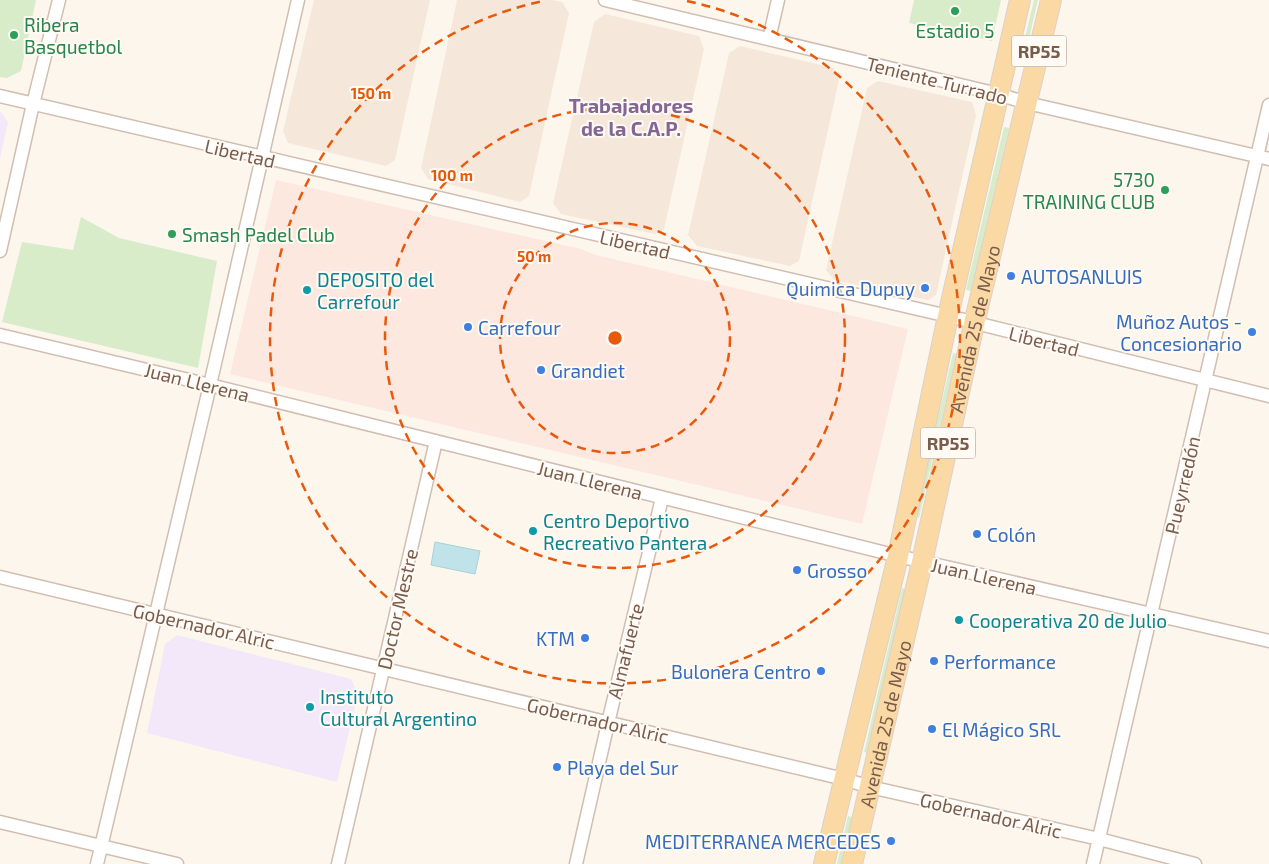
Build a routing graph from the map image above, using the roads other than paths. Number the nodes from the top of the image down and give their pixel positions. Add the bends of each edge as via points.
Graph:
1 (59, 0) edge
2 (298, 0) edge
3 (605, 0) edge
4 (778, 0) edge
5 (1020, 0) edge
6 (1052, 0) edge
7 (769, 39) junction
8 (998, 94) junction
9 (0, 96) edge
10 (1027, 103) junction
11 (33, 104) junction
12 (1269, 105) edge
13 (1263, 157) edge
14 (262, 158) junction
15 (0, 251) edge
16 (948, 316) junction
17 (974, 324) junction
18 (0, 335) edge
19 (1206, 381) junction
20 (210, 385) junction
21 (1269, 396) edge
22 (436, 441) junction
23 (662, 498) junction
24 (898, 556) junction
25 (922, 562) junction
26 (0, 577) edge
27 (156, 614) junction
28 (1151, 615) junction
29 (1269, 641) edge
30 (384, 669) junction
31 (608, 722) junction
32 (844, 779) junction
33 (870, 787) junction
34 (0, 822) edge
35 (1099, 840) junction
36 (101, 846) junction
37 (96, 864) edge
38 (177, 864) edge
39 (338, 864) edge
40 (576, 864) edge
41 (824, 864) edge
42 (852, 864) edge
43 (1093, 864) edge
44 (1195, 864) edge

1 - 11 street
2 - 14 street
3 - 7 street, Teniente Turrado
4 - 7 street
5 - 8 main road, Avenida 25 de Mayo / RP55
6 - 10 main road, Avenida 25 de Mayo / RP55
7 - 8 street, Teniente Turrado
8 - 10 street, Teniente Turrado
8 - 16 main road, Avenida 25 de Mayo / RP55
9 - 11 street, Libertad
10 - 13 street, Teniente Turrado
10 - 17 main road, Avenida 25 de Mayo / RP55
11 - 14 street, Libertad
11 - 15 street
12 - 13 street, Pueyrredón
13 - 19 street, Pueyrredón
14 - 16 street, Libertad
14 - 20 street
16 - 17 street, Libertad
16 - 24 main road, Avenida 25 de Mayo / RP55
17 - 19 street, Libertad
17 - 25 main road, Avenida 25 de Mayo / RP55
18 - 20 street, Juan Llerena
19 - 21 street, Libertad
19 - 28 street, Pueyrredón
20 - 22 street, Juan Llerena
20 - 27 street
22 - 23 street, Juan Llerena
22 - 30 street, Doctor Mestre
23 - 24 street, Juan Llerena
23 - 31 street, Almafuerte
24 - 25 street, Juan Llerena
24 - 32 main road, Avenida 25 de Mayo / RP55
25 - 28 street, Juan Llerena
25 - 33 main road, Avenida 25 de Mayo / RP55
26 - 27 street, Gobernador Alric
27 - 30 street, Gobernador Alric
27 - 36 street
28 - 29 street, Juan Llerena
28 - 35 street, Pueyrredón
30 - 31 street, Gobernador Alric
30 - 39 street, Doctor Mestre
31 - 32 street, Gobernador Alric
31 - 40 street, Almafuerte
32 - 33 street, Gobernador Alric
32 - 41 main road, Avenida 25 de Mayo / RP55
33 - 35 street, Gobernador Alric
33 - 42 main road, Avenida 25 de Mayo / RP55
34 - 36 street
35 - 43 street, Pueyrredón
35 - 44 street, Gobernador Alric
36 - 37 street
36 - 38 street

